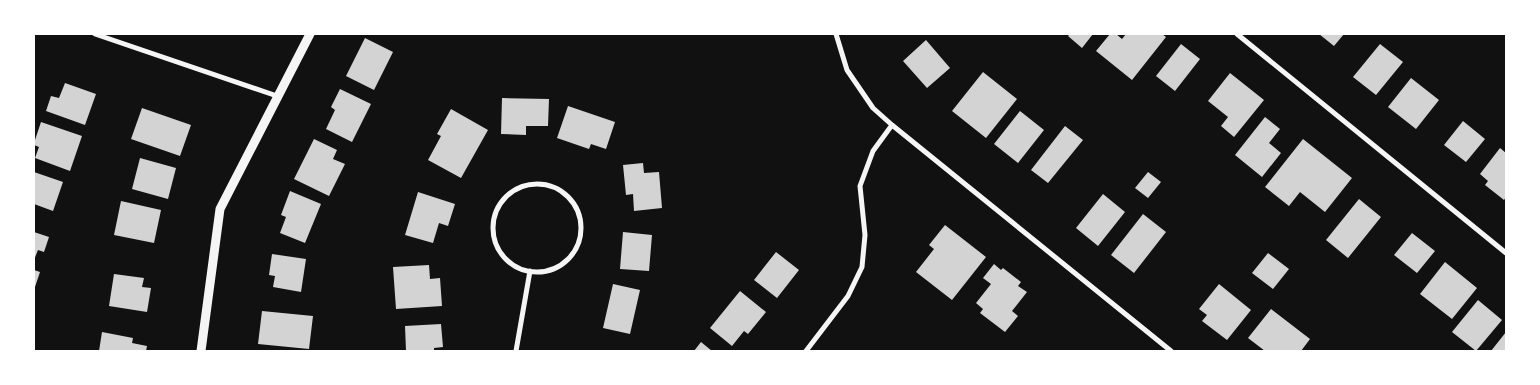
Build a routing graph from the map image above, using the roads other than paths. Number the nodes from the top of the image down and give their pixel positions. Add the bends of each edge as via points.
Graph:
1 (95, 34) edge
2 (310, 34) edge
3 (836, 34) edge
4 (1237, 34) edge
5 (277, 96) junction
6 (892, 125) junction
7 (1506, 253) edge
8 (530, 272) junction
9 (201, 351) edge
10 (516, 351) edge
11 (806, 351) edge
12 (1172, 351) edge

1 - 5 street
2 - 5 street
3 - 6 street via 847,70 873,108
4 - 7 street
5 - 9 street via 220,209
6 - 11 street via 873,151 860,186 865,235 862,267 848,296
6 - 12 street
8 - 8 street via 509,263 500,252 494,239 493,225 497,211 510,194 529,185 543,184 557,188 578,210 582,224 581,239 575,252 564,263 551,270
8 - 10 street

